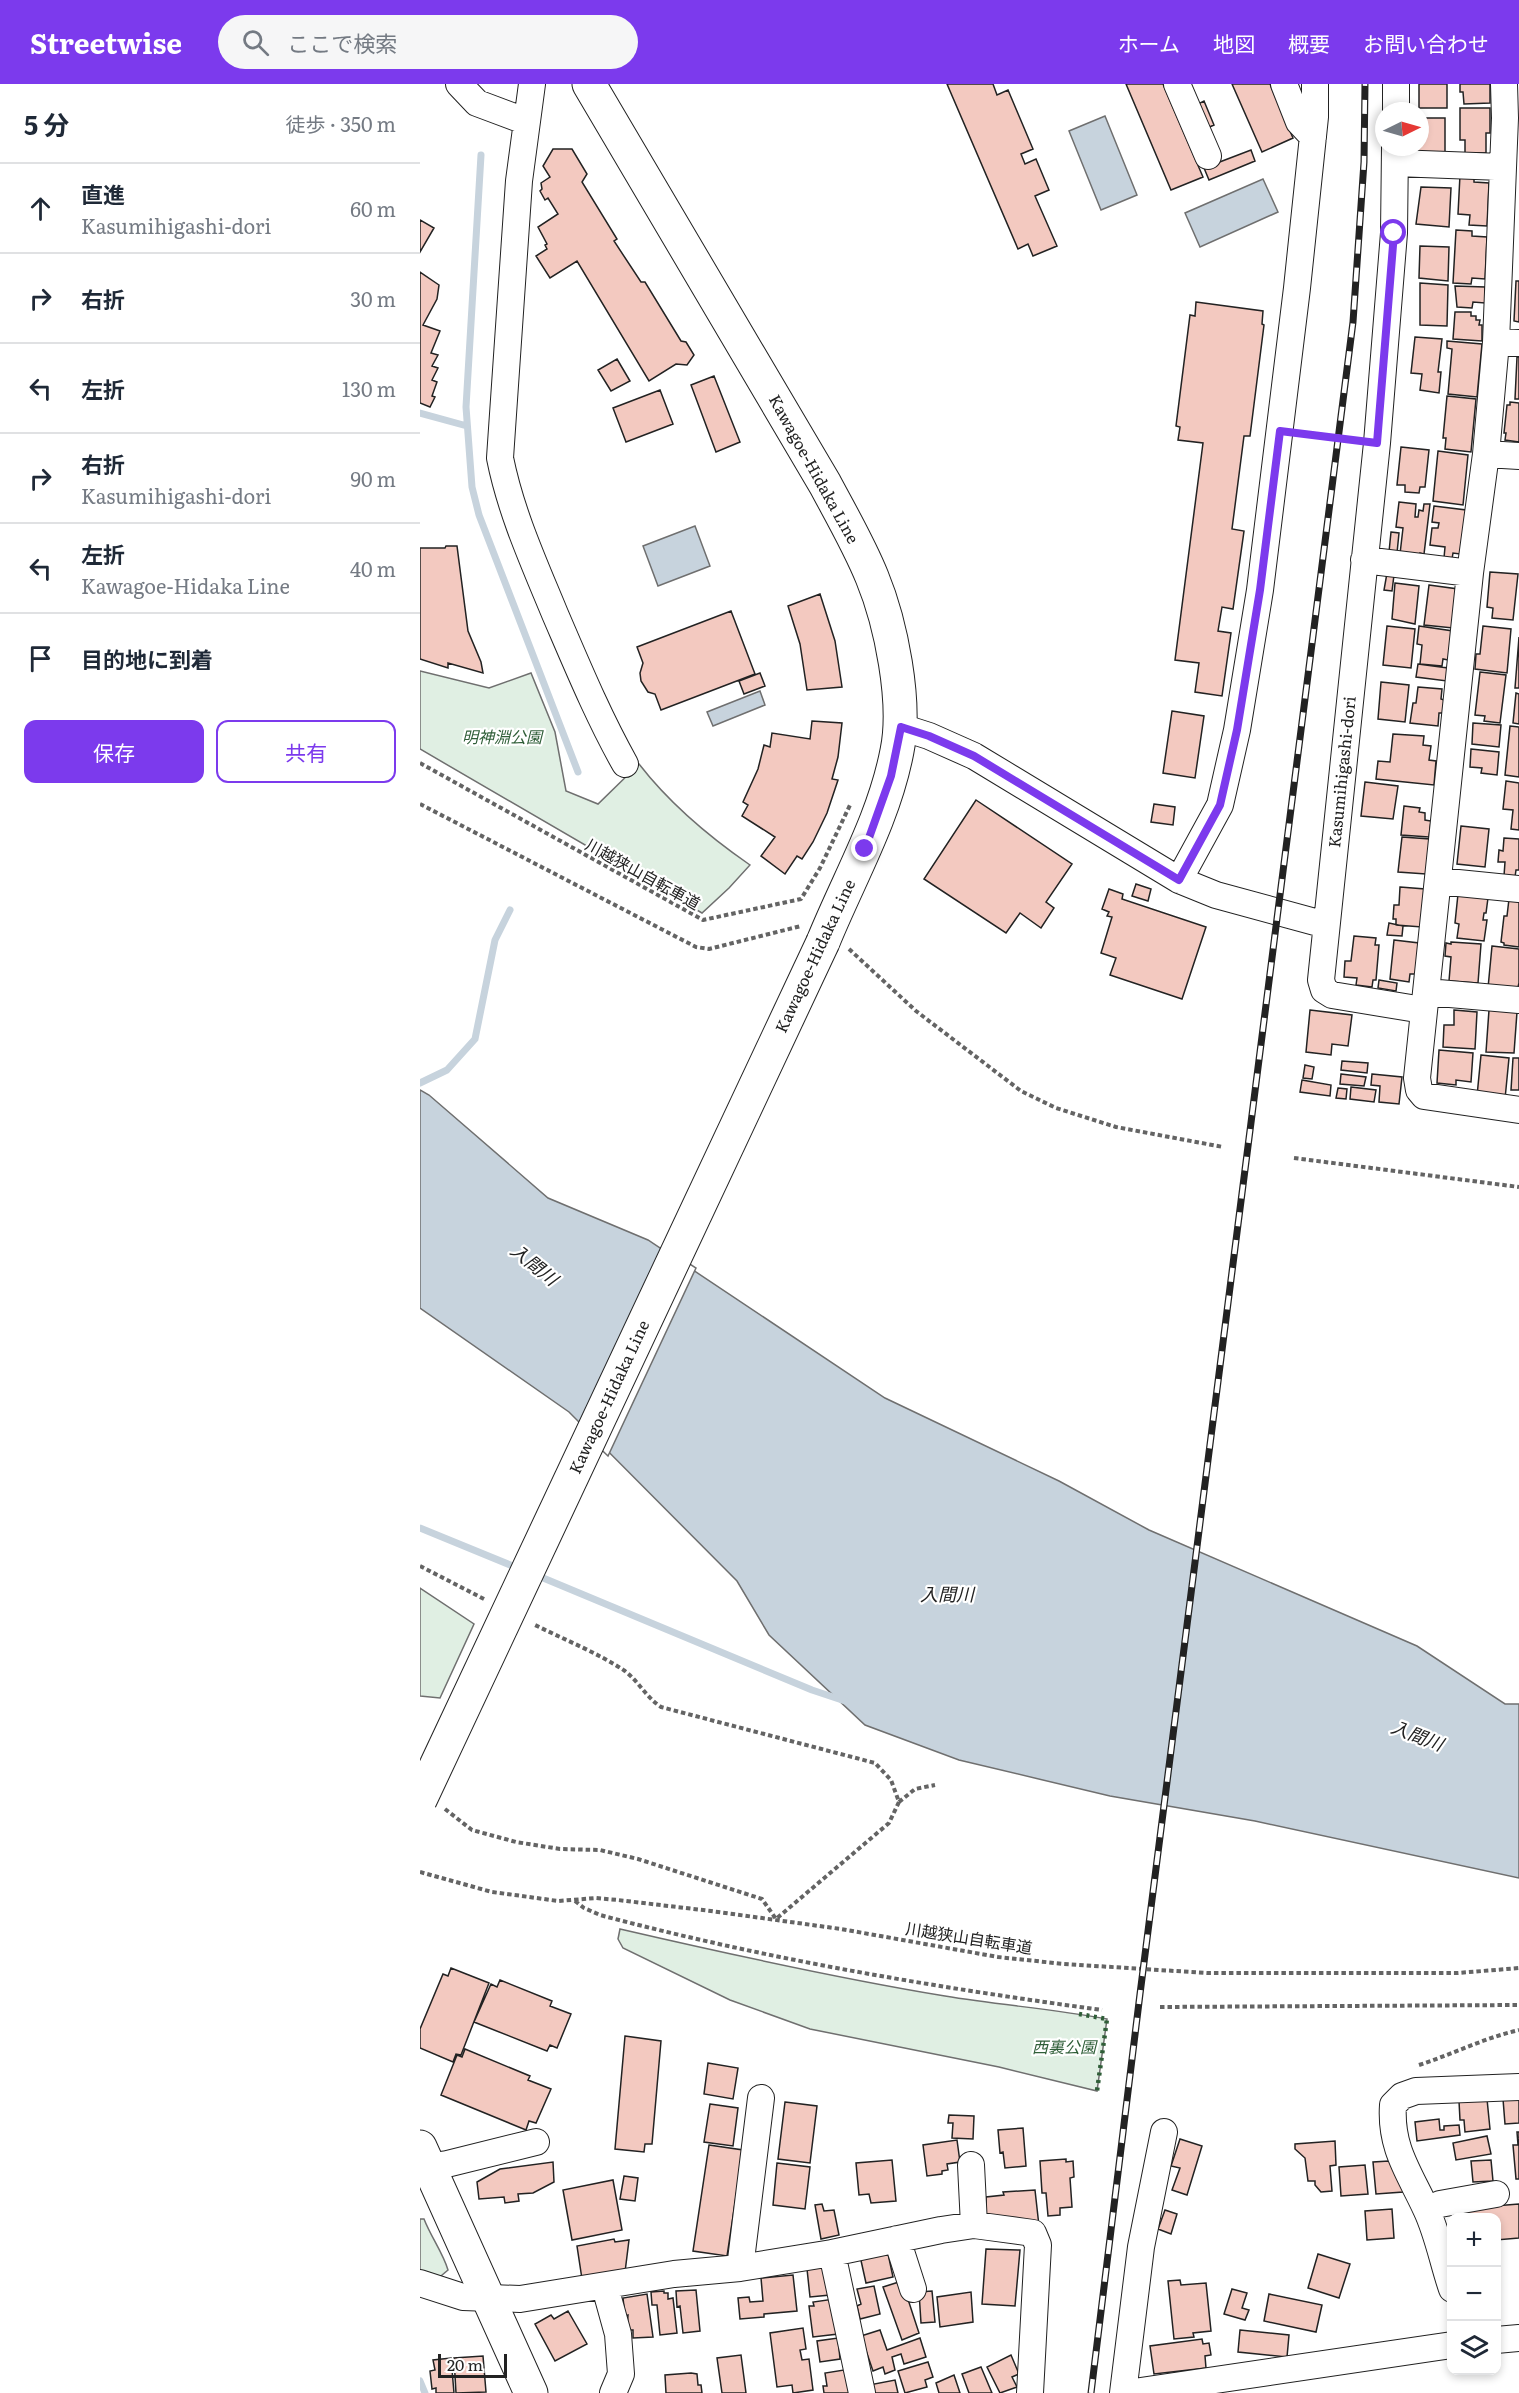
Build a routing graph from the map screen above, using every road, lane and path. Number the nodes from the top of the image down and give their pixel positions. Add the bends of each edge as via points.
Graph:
1 (459, 84) edge
2 (532, 84) edge
3 (589, 84) edge
4 (1177, 84) edge
5 (1284, 84) edge
6 (1315, 84) edge
7 (1396, 84) edge
8 (1504, 84) edge
9 (1396, 102) edge
10 (1512, 118) edge
11 (525, 121) junction
12 (1313, 137) junction
13 (1208, 156) dead end
14 (1395, 156) edge
15 (1404, 156) edge
16 (1502, 167) junction
17 (1507, 343) edge
18 (1280, 431) junction
19 (1377, 443) junction
20 (1486, 454) junction
21 (1519, 456) edge
22 (1364, 560) junction
23 (1470, 573) junction
24 (901, 727) junction
25 (420, 763) edge
26 (626, 764) dead end
27 (855, 793) dead end
28 (420, 804) edge
29 (1179, 880) junction
30 (1438, 881) junction
31 (1519, 889) edge
32 (1326, 925) junction
33 (789, 930) dead end
34 (860, 960) dead end
35 (1519, 1000) edge
36 (1425, 1001) junction
37 (1519, 1110) edge
38 (1223, 1147) dead end
39 (1294, 1158) dead end
40 (1519, 1187) edge
41 (420, 1566) edge
42 (491, 1603) dead end
43 (532, 1623) dead end
44 (935, 1785) dead end
45 (429, 1802) edge
46 (899, 1802) junction
47 (421, 1874) edge
48 (575, 1900) junction
49 (776, 1919) junction
50 (1519, 1968) edge
51 (1519, 2005) edge
52 (1160, 2007) dead end
53 (1102, 2010) dead end
54 (1519, 2030) edge
55 (1418, 2065) dead end
56 (1519, 2087) edge
57 (761, 2098) dead end
58 (1164, 2132) dead end
59 (536, 2142) dead end
60 (424, 2157) edge
61 (971, 2165) dead end
62 (1496, 2194) dead end
63 (1427, 2211) junction
64 (974, 2225) junction
65 (897, 2239) junction
66 (832, 2253) junction
67 (740, 2268) junction
68 (1447, 2273) edge
69 (420, 2283) edge
70 (605, 2287) junction
71 (913, 2289) dead end
72 (487, 2298) junction
73 (1519, 2338) edge
74 (1501, 2340) edge
75 (1447, 2346) edge
76 (531, 2393) edge
77 (613, 2393) edge
78 (862, 2393) edge
79 (1030, 2393) edge
80 (1125, 2393) edge
81 (1133, 2393) edge

1 - 11 street via 477,103
2 - 11 street
3 - 24 main road, Kawagoe-Hidaka Line via 851,532 873,579 883,614 898,684
4 - 13 street
5 - 12 street via 1299,122
6 - 12 street
7 - 9 street
8 - 10 street
10 - 16 street
11 - 26 street via 500,458 520,530 601,722
12 - 18 street
14 - 19 street, Kasumihigashi-dori via 1394,233
15 - 16 street
16 - 17 street
17 - 20 street
18 - 19 path
18 - 29 street via 1237,730 1220,805
19 - 22 street, Kasumihigashi-dori
20 - 21 street
20 - 23 street
22 - 23 street
22 - 32 street, Kasumihigashi-dori
23 - 30 street
24 - 29 street via 974,756
24 - 45 main road, Kawagoe-Hidaka Line, bridge via 879,814 823,942
25 - 27 path, 川越狭山自転車道 via 703,920 801,899
28 - 33 path via 696,947 709,949
29 - 32 street via 1216,895
30 - 31 street
30 - 36 street
32 - 36 street, Kasumihigashi-dori via 1321,980 1324,990 1341,998
34 - 38 path via 916,1011 1021,1091 1056,1108 1116,1127
35 - 36 street
36 - 37 street via 1417,1078 1424,1096
39 - 40 path
41 - 42 path
43 - 46 path via 623,1670 661,1707 875,1763 891,1780
44 - 46 path via 915,1789
45 - 49 path via 472,1830 560,1850 600,1850 638,1859 762,1899
46 - 49 path via 889,1823
47 - 48 path, 川越狭山自転車道 via 492,1892
48 - 49 path, 川越狭山自転車道 via 618,1900
48 - 53 path via 600,1915 767,1956 956,1990
49 - 50 path, 川越狭山自転車道 via 998,1957 1064,1964 1218,1973 1458,1973
51 - 52 path
54 - 55 path via 1492,2036 1457,2053
56 - 63 street via 1416,2091 1393,2104 1393,2134 1403,2166
57 - 67 street
58 - 80 street via 1142,2247
59 - 60 street via 447,2164
60 - 72 main road
61 - 64 street
62 - 63 street via 1440,2204
63 - 68 street
64 - 65 street
64 - 79 street via 1033,2233 1038,2245
65 - 66 street
65 - 71 street
66 - 67 street
66 - 78 street
67 - 70 street via 674,2274
69 - 72 street via 464,2297
70 - 72 street via 520,2299
70 - 77 street via 618,2334 621,2374
72 - 76 main road
73 - 74 street
75 - 81 street
80 - 81 street

